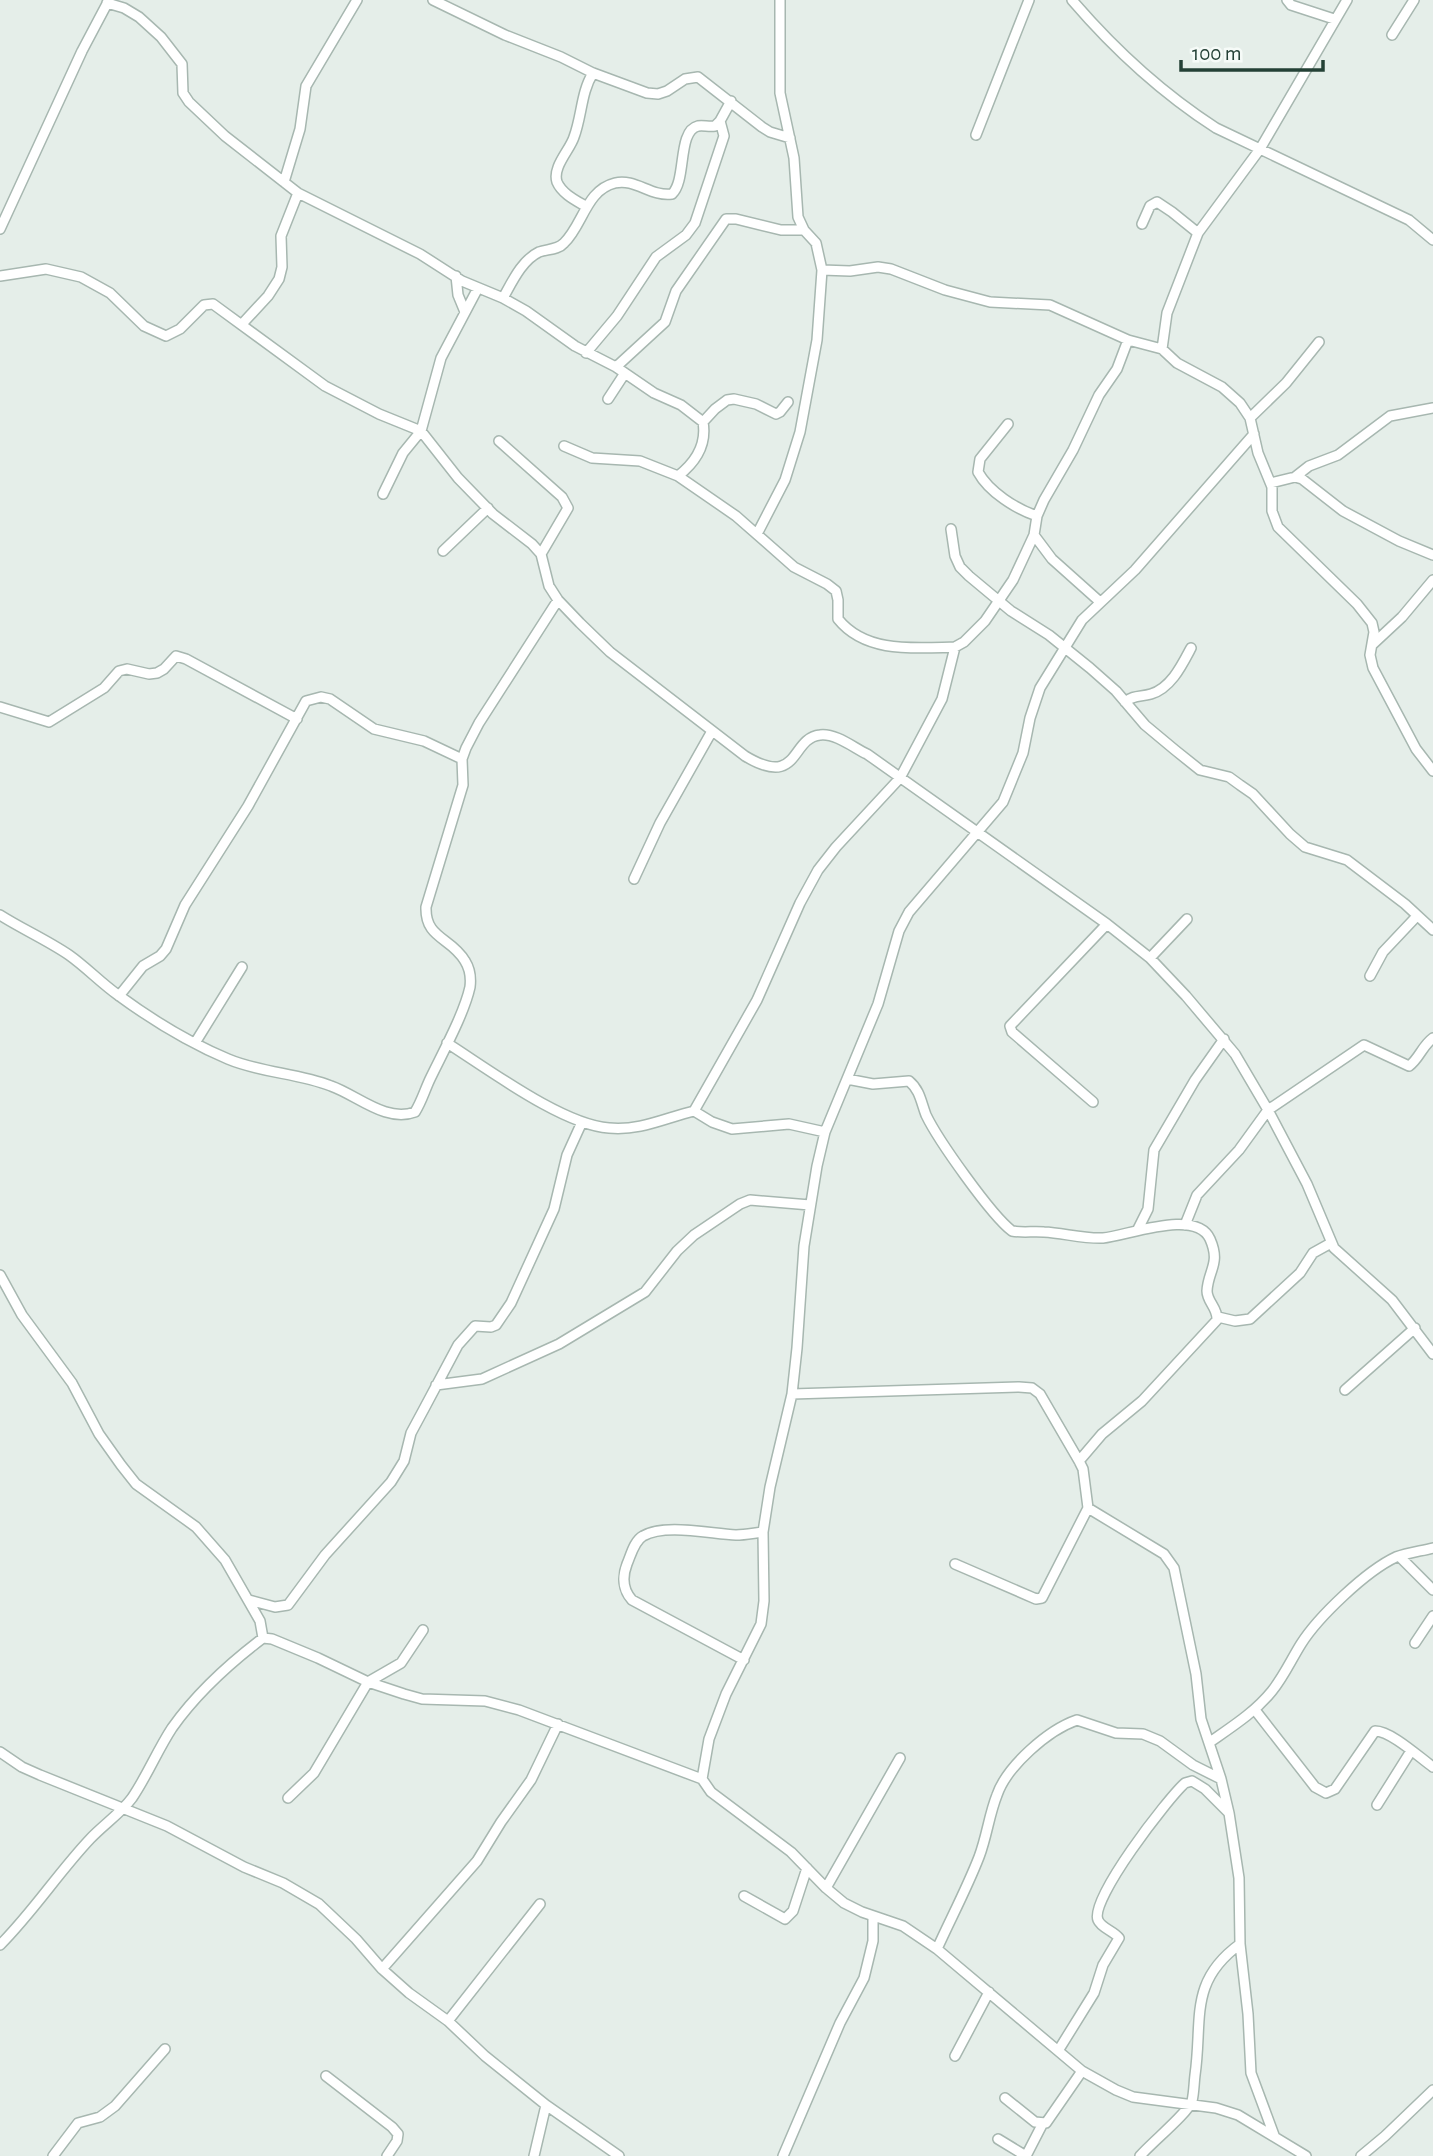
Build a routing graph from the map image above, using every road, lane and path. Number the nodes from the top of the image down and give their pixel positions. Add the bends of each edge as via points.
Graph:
1 (357, 0) edge
2 (433, 0) edge
3 (779, 0) edge
4 (1029, 0) edge
5 (1072, 0) edge
6 (1287, 0) edge
7 (1347, 0) edge
8 (1414, 0) edge
9 (108, 1) edge
10 (1334, 19) junction
11 (1392, 35) dead end
12 (593, 74) junction
13 (731, 101) junction
14 (720, 121) junction
15 (976, 135) dead end
16 (790, 138) junction
17 (1260, 149) junction
18 (284, 182) junction
19 (298, 193) junction
20 (587, 207) junction
21 (1142, 224) dead end
22 (0, 229) edge
23 (804, 230) junction
24 (1198, 233) junction
25 (1433, 240) edge
26 (822, 270) junction
27 (0, 276) edge
28 (456, 276) junction
29 (478, 288) junction
30 (503, 298) junction
31 (465, 312) junction
32 (242, 324) junction
33 (1128, 340) junction
34 (1320, 342) dead end
35 (1162, 349) junction
36 (586, 353) junction
37 (616, 367) junction
38 (625, 373) junction
39 (608, 399) dead end
40 (788, 402) dead end
41 (1433, 408) edge
42 (1250, 418) junction
43 (703, 422) junction
44 (1008, 424) dead end
45 (421, 431) junction
46 (1254, 434) junction
47 (499, 441) dead end
48 (564, 446) dead end
49 (678, 476) junction
50 (1295, 477) junction
51 (1271, 482) junction
52 (383, 494) dead end
53 (488, 508) junction
54 (1037, 516) junction
55 (951, 529) dead end
56 (757, 534) junction
57 (1034, 535) junction
58 (443, 551) dead end
59 (541, 554) junction
60 (1433, 555) edge
61 (1433, 580) edge
62 (558, 600) junction
63 (999, 600) junction
64 (1099, 601) junction
65 (1373, 645) junction
66 (955, 647) junction
67 (1065, 647) junction
68 (1191, 648) dead end
69 (1125, 702) junction
70 (0, 707) edge
71 (297, 719) junction
72 (712, 731) junction
73 (462, 759) junction
74 (1433, 771) edge
75 (900, 778) junction
76 (977, 833) junction
77 (634, 879) dead end
78 (0, 915) edge
79 (1417, 916) junction
80 (1187, 919) dead end
81 (1107, 924) junction
82 (1433, 930) edge
83 (1150, 958) junction
84 (242, 967) dead end
85 (1370, 976) dead end
86 (119, 996) junction
87 (1433, 1038) edge
88 (1224, 1039) junction
89 (195, 1043) junction
90 (447, 1043) junction
91 (847, 1079) junction
92 (1093, 1102) dead end
93 (1268, 1110) junction
94 (694, 1111) junction
95 (582, 1122) junction
96 (825, 1132) junction
97 (810, 1205) junction
98 (1185, 1225) junction
99 (1138, 1229) junction
100 (1331, 1243) junction
101 (0, 1275) edge
102 (1218, 1317) junction
103 (1415, 1328) junction
104 (1433, 1354) edge
105 (436, 1385) junction
106 (1345, 1390) dead end
107 (792, 1394) junction
108 (1079, 1461) junction
109 (1088, 1508) junction
110 (763, 1532) junction
111 (1433, 1548) edge
112 (1399, 1556) junction
113 (955, 1564) dead end
114 (1433, 1590) edge
115 (249, 1600) junction
116 (1433, 1616) edge
117 (423, 1630) dead end
118 (263, 1638) junction
119 (1415, 1643) dead end
120 (744, 1660) junction
121 (368, 1682) junction
122 (1255, 1710) junction
123 (558, 1724) junction
124 (1210, 1742) junction
125 (1411, 1751) junction
126 (0, 1752) edge
127 (901, 1758) dead end
128 (1433, 1767) edge
129 (702, 1779) junction
130 (1221, 1779) junction
131 (288, 1798) dead end
132 (1377, 1805) dead end
133 (124, 1807) junction
134 (1229, 1813) junction
135 (807, 1868) junction
136 (826, 1888) junction
137 (744, 1896) dead end
138 (540, 1904) dead end
139 (873, 1916) junction
140 (1240, 1944) junction
141 (0, 1945) edge
142 (937, 1949) junction
143 (382, 1969) junction
144 (989, 1992) junction
145 (448, 2021) junction
146 (165, 2049) dead end
147 (1058, 2051) junction
148 (956, 2056) dead end
149 (1082, 2070) junction
150 (326, 2076) dead end
151 (1433, 2090) edge
152 (1005, 2098) dead end
153 (1191, 2104) junction
154 (546, 2105) junction
155 (1043, 2123) junction
156 (1274, 2135) junction
157 (998, 2139) dead end
158 (53, 2156) edge
159 (387, 2156) edge
160 (534, 2156) edge
161 (619, 2156) edge
162 (783, 2156) edge
163 (1026, 2156) edge
164 (1140, 2156) edge
165 (1306, 2156) edge
166 (1361, 2156) edge

1 - 18 street via 306,86 300,129
2 - 12 street
3 - 16 street via 780,93
4 - 15 street
5 - 17 street via 1119,52 1170,96 1216,128
6 - 10 street
7 - 10 street
8 - 11 street
9 - 18 street via 139,17 161,37 181,64 183,93 189,102
9 - 22 street
10 - 17 street
12 - 13 street via 657,94 698,77
12 - 20 street via 574,138 556,174 562,190
13 - 14 street
13 - 16 street via 770,132
14 - 20 street via 698,126 689,134 680,182 672,194 616,182 597,193
14 - 36 street via 724,136 695,223 656,257
16 - 23 street via 798,217
17 - 24 street
17 - 25 street via 1409,220
18 - 19 street
19 - 28 street
19 - 32 street via 281,236 279,279
20 - 30 street via 563,245 528,260
21 - 24 street via 1150,206 1157,202
23 - 26 street via 816,243
23 - 37 street via 726,219 676,291 665,321
24 - 35 street via 1167,313
26 - 33 street via 878,267 990,302 1050,305
26 - 56 street via 817,340 800,432 785,480
27 - 32 street via 46,269 81,277 110,293 160,335 172,335 208,304
28 - 29 street
28 - 31 street
29 - 30 street
29 - 31 street
30 - 36 street
31 - 45 street via 441,358
32 - 45 street via 325,386
33 - 35 street
33 - 54 street via 1118,369 1099,395
34 - 42 street
35 - 42 street via 1177,363 1222,387
36 - 37 street
37 - 38 street
38 - 39 street
38 - 43 street
40 - 43 street via 776,414 756,404 727,400
41 - 50 street via 1390,416 1331,459 1309,466
42 - 46 street
43 - 49 street via 702,446 691,466
44 - 54 street via 980,459 978,472 1015,507
45 - 52 street via 403,453
45 - 53 street
46 - 51 street
46 - 64 street via 1135,570
47 - 59 street via 568,508
48 - 49 street via 592,458 640,461
49 - 56 street
50 - 51 street
50 - 60 street via 1343,511
51 - 65 street via 1278,527 1366,614 1374,632
53 - 58 street
53 - 59 street
54 - 57 street
55 - 63 street via 960,567
56 - 66 street via 793,567 836,591 838,620 855,634 891,648
57 - 63 street
57 - 64 street via 1052,559
59 - 62 street via 548,586
61 - 65 street
62 - 72 street via 610,652
62 - 73 street via 479,723
63 - 66 street via 975,633
63 - 67 street
64 - 67 street
65 - 74 street via 1373,668
66 - 75 street via 942,699
67 - 69 street
67 - 76 street via 1040,688 1023,753 1003,802
68 - 69 street via 1158,692
69 - 79 street via 1200,770 1229,777 1253,794 1305,847 1347,860
70 - 71 street via 49,722 104,688 123,669 157,673 176,656
71 - 73 street via 306,701 321,696 374,729 424,741
71 - 86 street via 185,905 166,949 143,966
72 - 75 street via 745,756 771,767 784,765 812,738 830,736 867,754
72 - 77 street
73 - 90 street via 463,785 426,907 427,925 464,958 469,969 470,988
75 - 76 street
75 - 94 street via 818,870 757,1000
76 - 81 street
76 - 91 street via 909,912
78 - 86 street via 69,956
79 - 82 street
79 - 85 street via 1383,952
80 - 83 street
81 - 83 street
81 - 92 street via 1010,1026
83 - 88 street
84 - 89 street
86 - 89 street
87 - 93 street via 1409,1066 1364,1045
88 - 93 street
88 - 99 street via 1154,1150 1148,1209
89 - 90 street via 242,1065 339,1089 394,1114 415,1112
90 - 95 street via 534,1098
91 - 96 street
91 - 99 street via 873,1084 909,1081 916,1087 927,1116 953,1157 1012,1231 1103,1238
93 - 98 street via 1197,1195
93 - 100 street via 1307,1184
94 - 95 street via 643,1126 608,1128
94 - 96 street via 732,1129 789,1124
95 - 105 street via 567,1155 554,1209 511,1303 496,1325 478,1326 468,1333
96 - 97 street
97 - 105 street via 750,1200 740,1204 677,1251 645,1292 559,1344 482,1379
97 - 107 street
98 - 99 street
98 - 102 street via 1192,1224 1209,1237 1215,1261 1207,1289
100 - 102 street via 1313,1253 1300,1273 1250,1319
100 - 103 street
101 - 115 street via 121,1465 136,1484 179,1513 213,1545
102 - 108 street via 1142,1401 1102,1434
103 - 104 street
103 - 106 street
105 - 115 street via 391,1482 288,1605 275,1607
107 - 108 street via 1032,1388
107 - 110 street
108 - 109 street
109 - 113 street via 1042,1598
109 - 124 street via 1164,1554 1174,1568 1201,1718
110 - 120 street via 761,1624
110 - 120 street via 657,1532 639,1540 625,1570 625,1590 632,1600
111 - 112 street
112 - 114 street
112 - 122 street via 1384,1563 1320,1618 1280,1681
115 - 118 street
116 - 119 street
117 - 121 street via 401,1663
118 - 121 street
118 - 133 street via 216,1677 182,1717
120 - 129 street via 709,1739
121 - 123 street via 422,1699 485,1701
121 - 131 street via 314,1773
122 - 124 street
122 - 125 street via 1315,1787 1326,1793 1335,1789 1375,1731
123 - 129 street
123 - 143 street via 531,1780 477,1861
124 - 130 street
125 - 128 street
125 - 132 street
126 - 133 street via 40,1775
127 - 136 street
129 - 135 street via 711,1792
130 - 134 street
130 - 142 street via 1143,1734 1116,1733 1077,1720 1056,1729 1004,1779 979,1857
133 - 141 street via 92,1837
133 - 143 street via 319,1904
134 - 140 street via 1239,1878
134 - 147 street via 1205,1789 1192,1781 1185,1783 1120,1866 1098,1917 1119,1938 1094,1993
135 - 136 street
135 - 137 street via 793,1911 785,1919
136 - 139 street via 844,1903
138 - 145 street
139 - 142 street via 903,1926
139 - 162 street via 873,1941 864,1978
140 - 153 street via 1216,1966 1202,1993
140 - 156 street via 1251,2073
142 - 144 street
143 - 145 street
144 - 147 street
144 - 148 street
145 - 154 street
146 - 158 street via 115,2106 74,2127
147 - 149 street
149 - 153 street via 1133,2096
149 - 155 street via 1049,2121
150 - 159 street via 398,2134
151 - 166 street
152 - 155 street via 1030,2119
153 - 156 street via 1238,2115
153 - 164 street
154 - 160 street
154 - 161 street
155 - 163 street
156 - 165 street
157 - 163 street

